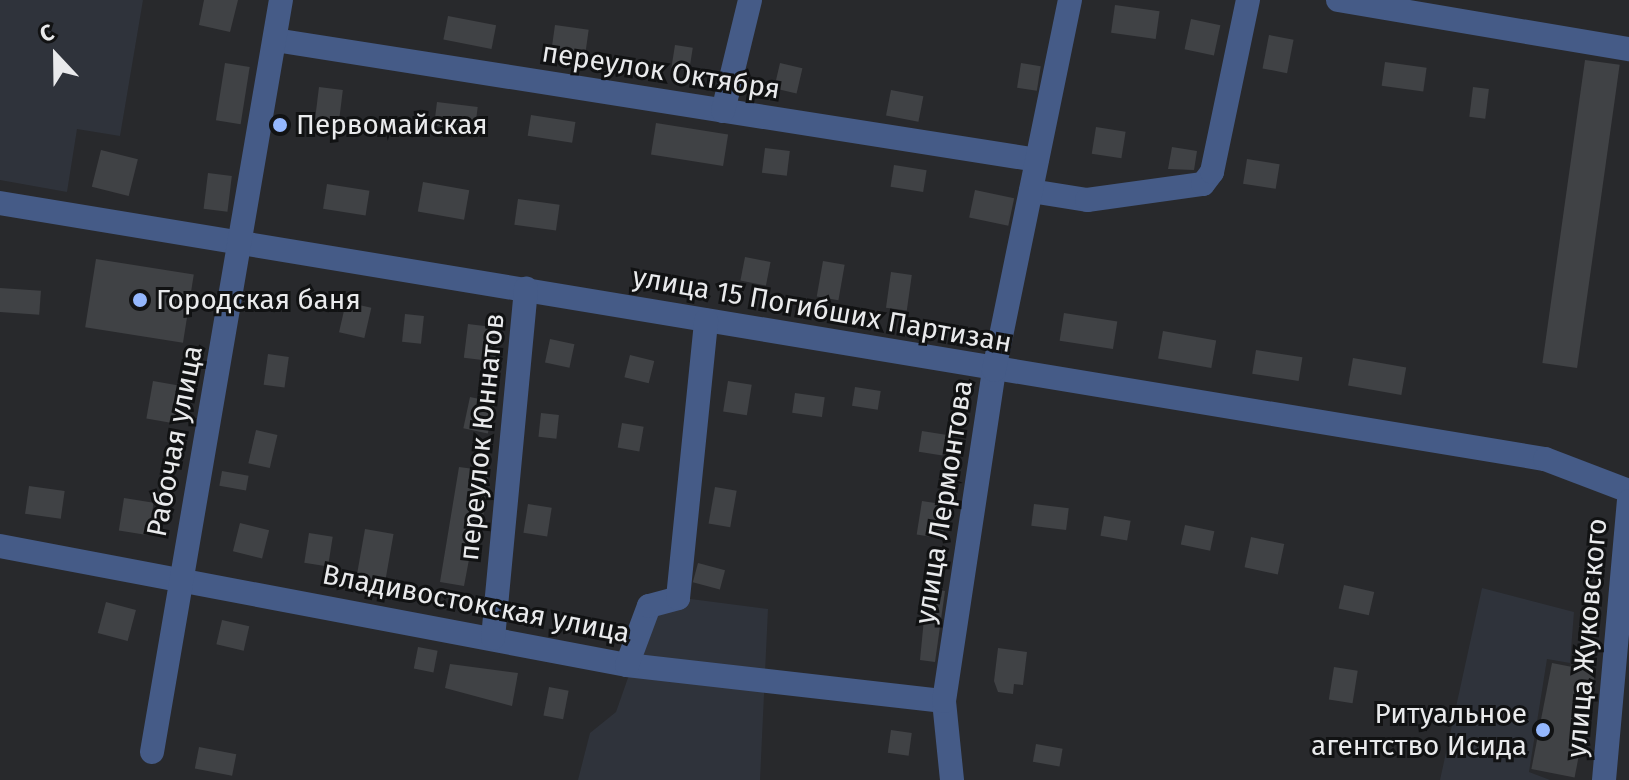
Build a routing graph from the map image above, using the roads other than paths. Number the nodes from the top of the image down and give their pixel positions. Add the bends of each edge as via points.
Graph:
1 (281, 0) edge
2 (750, 0) edge
3 (1070, 0) edge
4 (1248, 0) edge
5 (1338, 0) edge
6 (1408, 5) edge
7 (275, 40) junction
8 (1629, 49) edge
9 (723, 111) junction
10 (1037, 160) junction
11 (1031, 191) junction
12 (0, 203) edge
13 (245, 241) junction
14 (526, 289) junction
15 (706, 320) junction
16 (994, 370) junction
17 (1629, 491) edge
18 (1629, 501) edge
19 (0, 546) edge
20 (179, 576) junction
21 (493, 638) junction
22 (627, 665) junction
23 (944, 701) junction
24 (152, 752) dead end
25 (952, 780) edge
26 (1604, 780) edge

1 - 7 street, Рабочая улица
2 - 9 street
3 - 10 street, улица Лермонтова
4 - 11 street via 1212,172 1203,184 1087,200
5 - 6 street
6 - 8 street
7 - 9 street, переулок Октября
7 - 13 street, Рабочая улица
9 - 10 street, переулок Октября
10 - 11 street, улица Лермонтова
11 - 16 street, улица Лермонтова
12 - 13 street, улица 15 Погибших Партизан
13 - 14 street, улица 15 Погибших Партизан
13 - 20 street, Рабочая улица
14 - 15 street, улица 15 Погибших Партизан
14 - 21 street, переулок Юннатов
15 - 16 street, улица 15 Погибших Партизан
15 - 22 street via 678,598 649,606
16 - 17 street, улица 15 Погибших Партизан via 1545,459
16 - 23 street, улица Лермонтова
18 - 26 street, улица Жуковского
19 - 20 street, Владивостокская улица
20 - 21 street, Владивостокская улица
20 - 24 street, Рабочая улица
21 - 22 street, Владивостокская улица
22 - 23 street, Владивостокская улица
23 - 25 street, улица Лермонтова

